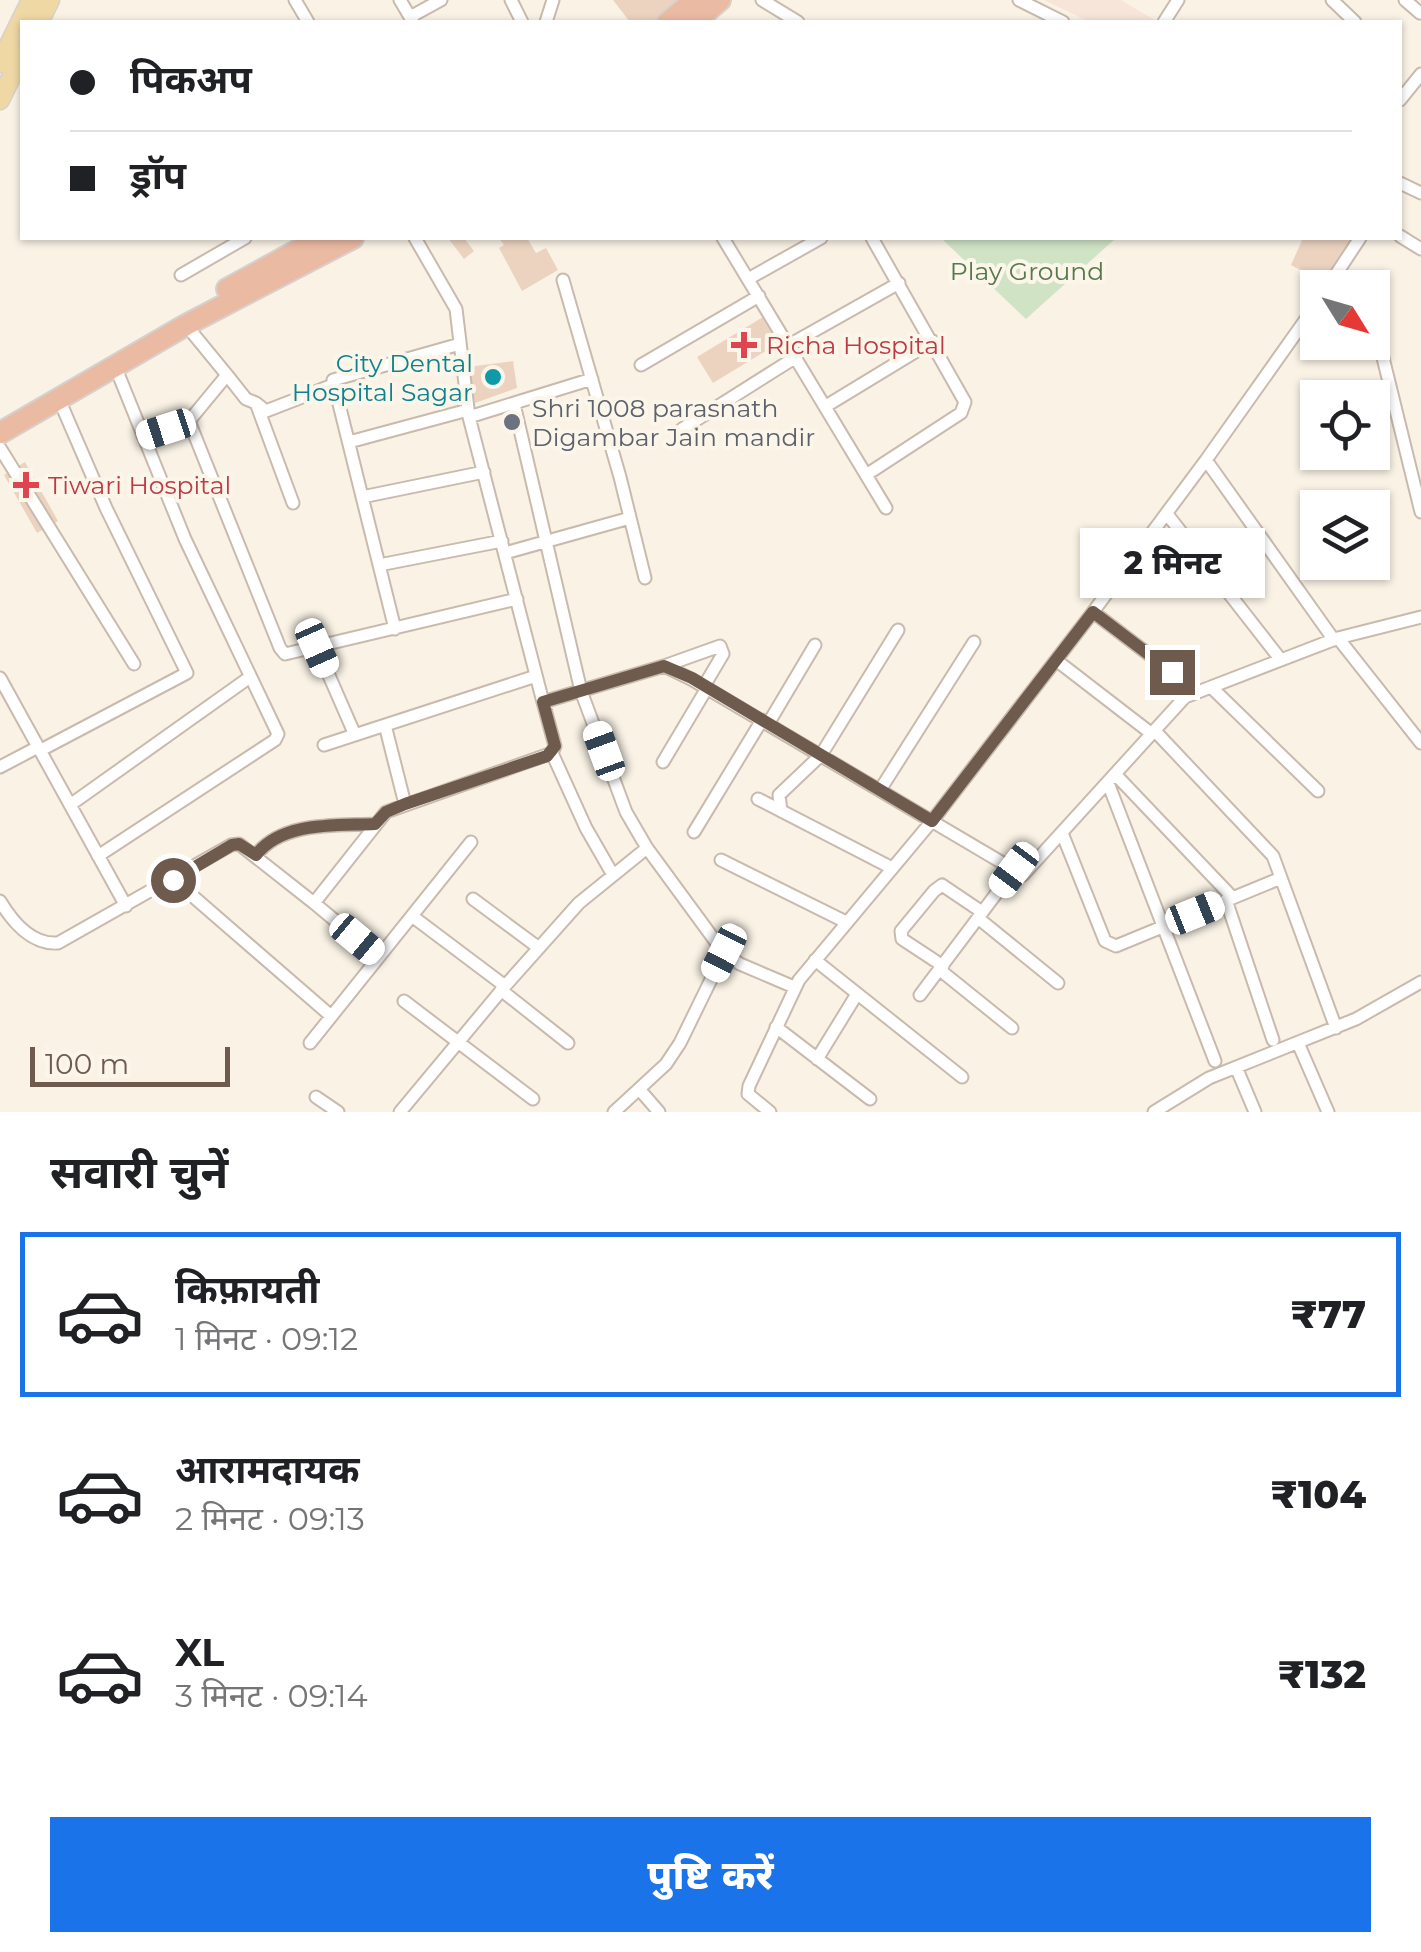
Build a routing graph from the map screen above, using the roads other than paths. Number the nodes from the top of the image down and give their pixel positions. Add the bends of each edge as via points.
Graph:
1 (400, 0) edge
2 (440, 0) edge
3 (695, 0) edge
4 (720, 0) edge
5 (762, 0) edge
6 (1019, 0) edge
7 (1332, 0) edge
8 (1405, 0) edge
9 (1420, 13) edge
10 (411, 20) edge
11 (670, 20) edge
12 (696, 20) edge
13 (795, 20) edge
14 (1059, 20) edge
15 (1353, 20) edge
16 (20, 22) edge
17 (20, 59) edge
18 (0, 62) edge
19 (1421, 74) edge
20 (1402, 98) edge
21 (0, 100) edge
22 (242, 240) edge
23 (316, 240) edge
24 (349, 240) edge
25 (416, 240) edge
26 (724, 240) edge
27 (817, 240) edge
28 (873, 240) edge
29 (1359, 240) edge
30 (1339, 270) edge
31 (181, 275) dead end
32 (748, 279) junction
33 (563, 280) dead end
34 (899, 283) junction
35 (759, 296) junction
36 (186, 326) junction
37 (1300, 327) edge
38 (933, 341) junction
39 (460, 344) junction
40 (792, 351) junction
41 (1384, 360) edge
42 (640, 365) dead end
43 (115, 366) junction
44 (227, 374) junction
45 (592, 379) junction
46 (333, 385) junction
47 (58, 397) junction
48 (256, 403) junction
49 (514, 404) junction
50 (826, 406) junction
51 (469, 413) junction
52 (0, 420) edge
53 (189, 421) junction
54 (682, 430) dead end
55 (0, 432) edge
56 (144, 436) junction
57 (348, 442) junction
58 (0, 448) edge
59 (1206, 460) junction
60 (484, 472) junction
61 (866, 475) junction
62 (362, 497) junction
63 (293, 504) dead end
64 (886, 508) dead end
65 (1421, 512) edge
66 (1167, 514) junction
67 (630, 518) junction
68 (546, 541) junction
69 (503, 547) junction
70 (379, 565) junction
71 (645, 578) dead end
72 (517, 599) junction
73 (1093, 612) junction
74 (1419, 620) edge
75 (395, 629) junction
76 (898, 630) dead end
77 (1336, 639) junction
78 (974, 642) dead end
79 (815, 646) dead end
80 (317, 648) junction
81 (1056, 660) junction
82 (1281, 660) junction
83 (134, 664) dead end
84 (664, 666) junction
85 (250, 676) junction
86 (536, 676) junction
87 (0, 678) edge
88 (706, 687) junction
89 (1204, 689) junction
90 (581, 690) junction
91 (543, 702) junction
92 (765, 722) junction
93 (385, 725) junction
94 (1153, 733) junction
95 (356, 735) junction
96 (1421, 743) edge
97 (324, 745) dead end
98 (40, 749) junction
99 (552, 753) junction
100 (821, 755) junction
101 (663, 762) dead end
102 (0, 768) edge
103 (1112, 778) junction
104 (880, 790) junction
105 (1318, 792) dead end
106 (758, 799) dead end
107 (405, 804) junction
108 (70, 805) junction
109 (781, 811) junction
110 (932, 821) junction
111 (375, 824) junction
112 (694, 832) dead end
113 (1062, 834) junction
114 (471, 842) dead end
115 (647, 848) junction
116 (256, 855) junction
117 (98, 856) junction
118 (721, 860) dead end
119 (892, 868) junction
120 (1014, 870) junction
121 (614, 875) junction
122 (1282, 878) junction
123 (173, 880) junction
124 (473, 899) dead end
125 (1229, 899) junction
126 (0, 901) edge
127 (314, 903) junction
128 (126, 906) junction
129 (980, 915) junction
130 (412, 916) junction
131 (846, 922) junction
132 (1164, 926) junction
133 (539, 948) junction
134 (724, 953) junction
135 (379, 957) junction
136 (815, 960) junction
137 (941, 968) junction
138 (1421, 982) edge
139 (1058, 983) dead end
140 (794, 987) junction
141 (503, 988) junction
142 (858, 994) junction
143 (920, 995) dead end
144 (404, 1001) dead end
145 (331, 1016) junction
146 (776, 1027) junction
147 (1012, 1028) dead end
148 (1336, 1028) junction
149 (1273, 1040) dead end
150 (458, 1042) junction
151 (310, 1043) dead end
152 (568, 1043) dead end
153 (1298, 1043) junction
154 (818, 1059) junction
155 (1215, 1061) dead end
156 (1236, 1067) junction
157 (962, 1077) dead end
158 (639, 1089) junction
159 (316, 1097) dead end
160 (533, 1099) dead end
161 (870, 1099) dead end
162 (338, 1112) edge
163 (400, 1112) edge
164 (614, 1112) edge
165 (659, 1112) edge
166 (770, 1112) edge
167 (1154, 1112) edge
168 (1256, 1112) edge
169 (1328, 1112) edge

1 - 10 street
2 - 10 street
3 - 11 highway
4 - 12 highway
5 - 13 street
6 - 14 street
7 - 15 street
8 - 9 street
16 - 18 main road
17 - 21 main road
19 - 20 street
22 - 31 street
23 - 52 highway
24 - 36 highway
25 - 39 street via 456,309
26 - 32 street
27 - 32 street
28 - 34 street
29 - 30 street
32 - 35 street
33 - 45 street
34 - 38 street
34 - 40 street
35 - 40 street
35 - 42 street
36 - 43 highway
36 - 44 street
37 - 59 street
38 - 50 street
38 - 61 street via 964,408
39 - 46 street via 337,377
39 - 51 street
40 - 50 street
40 - 54 street
41 - 65 street
43 - 47 highway
43 - 56 street
44 - 48 street
44 - 53 street
45 - 49 street
45 - 67 street
46 - 48 street via 266,411
46 - 57 street
47 - 55 highway
47 - 98 street via 187,673
48 - 63 street
49 - 51 street
49 - 68 street
50 - 61 street
51 - 57 street
51 - 60 street
53 - 56 street
53 - 80 street via 280,648 292,655
56 - 85 street
57 - 62 street
58 - 83 street
59 - 66 street
59 - 77 street
60 - 62 street
60 - 69 street
61 - 64 street
62 - 70 street
66 - 73 street
66 - 82 street
67 - 68 street
67 - 71 street
68 - 69 street
68 - 90 street
69 - 70 street
69 - 72 street
70 - 75 street
72 - 75 street
72 - 86 street
73 - 81 street
73 - 89 street
74 - 77 street
75 - 80 street
76 - 100 street
77 - 82 street
77 - 96 street
78 - 104 street
79 - 92 street
80 - 95 street
81 - 94 street
81 - 110 street
82 - 89 street
84 - 88 street
84 - 88 street via 720,646 723,654
84 - 90 street
85 - 108 street
85 - 117 street via 276,727 274,740
86 - 91 street
86 - 93 street
87 - 98 street
88 - 92 street
88 - 101 street
89 - 94 street via 1186,697
89 - 105 street
90 - 91 street
90 - 115 street via 626,812
91 - 99 street
92 - 100 street
92 - 112 street
93 - 95 street
93 - 107 street
94 - 103 street
94 - 122 street via 1267,849
95 - 97 street
98 - 102 street
98 - 108 street
99 - 107 street
99 - 121 street
100 - 104 street
100 - 109 street via 779,795
103 - 113 street
103 - 125 street
103 - 132 street
104 - 110 street
106 - 109 street
107 - 111 street
108 - 117 street
109 - 119 street
110 - 119 street
110 - 120 street
111 - 116 street via 277,836
111 - 127 street
113 - 120 street via 1024,876
113 - 132 street via 1105,941 1116,946
114 - 130 street
115 - 121 street
115 - 134 street
116 - 123 street via 232,845
116 - 127 street
117 - 128 street
118 - 131 street
119 - 131 street
120 - 129 street
121 - 133 street
122 - 125 street
122 - 148 street
123 - 128 street
123 - 145 street
124 - 133 street
125 - 132 street
125 - 149 street
126 - 128 street via 25,931 50,944
127 - 135 street
129 - 137 street
129 - 137 street via 942,886 900,930 902,939
129 - 139 street
130 - 135 street
130 - 141 street
131 - 136 street
132 - 155 street
133 - 141 street
134 - 140 street
134 - 158 street via 680,1043
135 - 145 street
136 - 140 street
136 - 142 street
137 - 143 street
137 - 147 street
138 - 148 street
140 - 146 street
141 - 150 street
141 - 152 street
142 - 154 street
142 - 157 street
144 - 150 street
145 - 151 street
146 - 154 street
146 - 166 street via 748,1094
148 - 153 street
150 - 160 street
150 - 163 street
153 - 156 street
153 - 169 street
154 - 161 street
156 - 167 street
156 - 168 street
158 - 164 street
158 - 165 street
159 - 162 street

